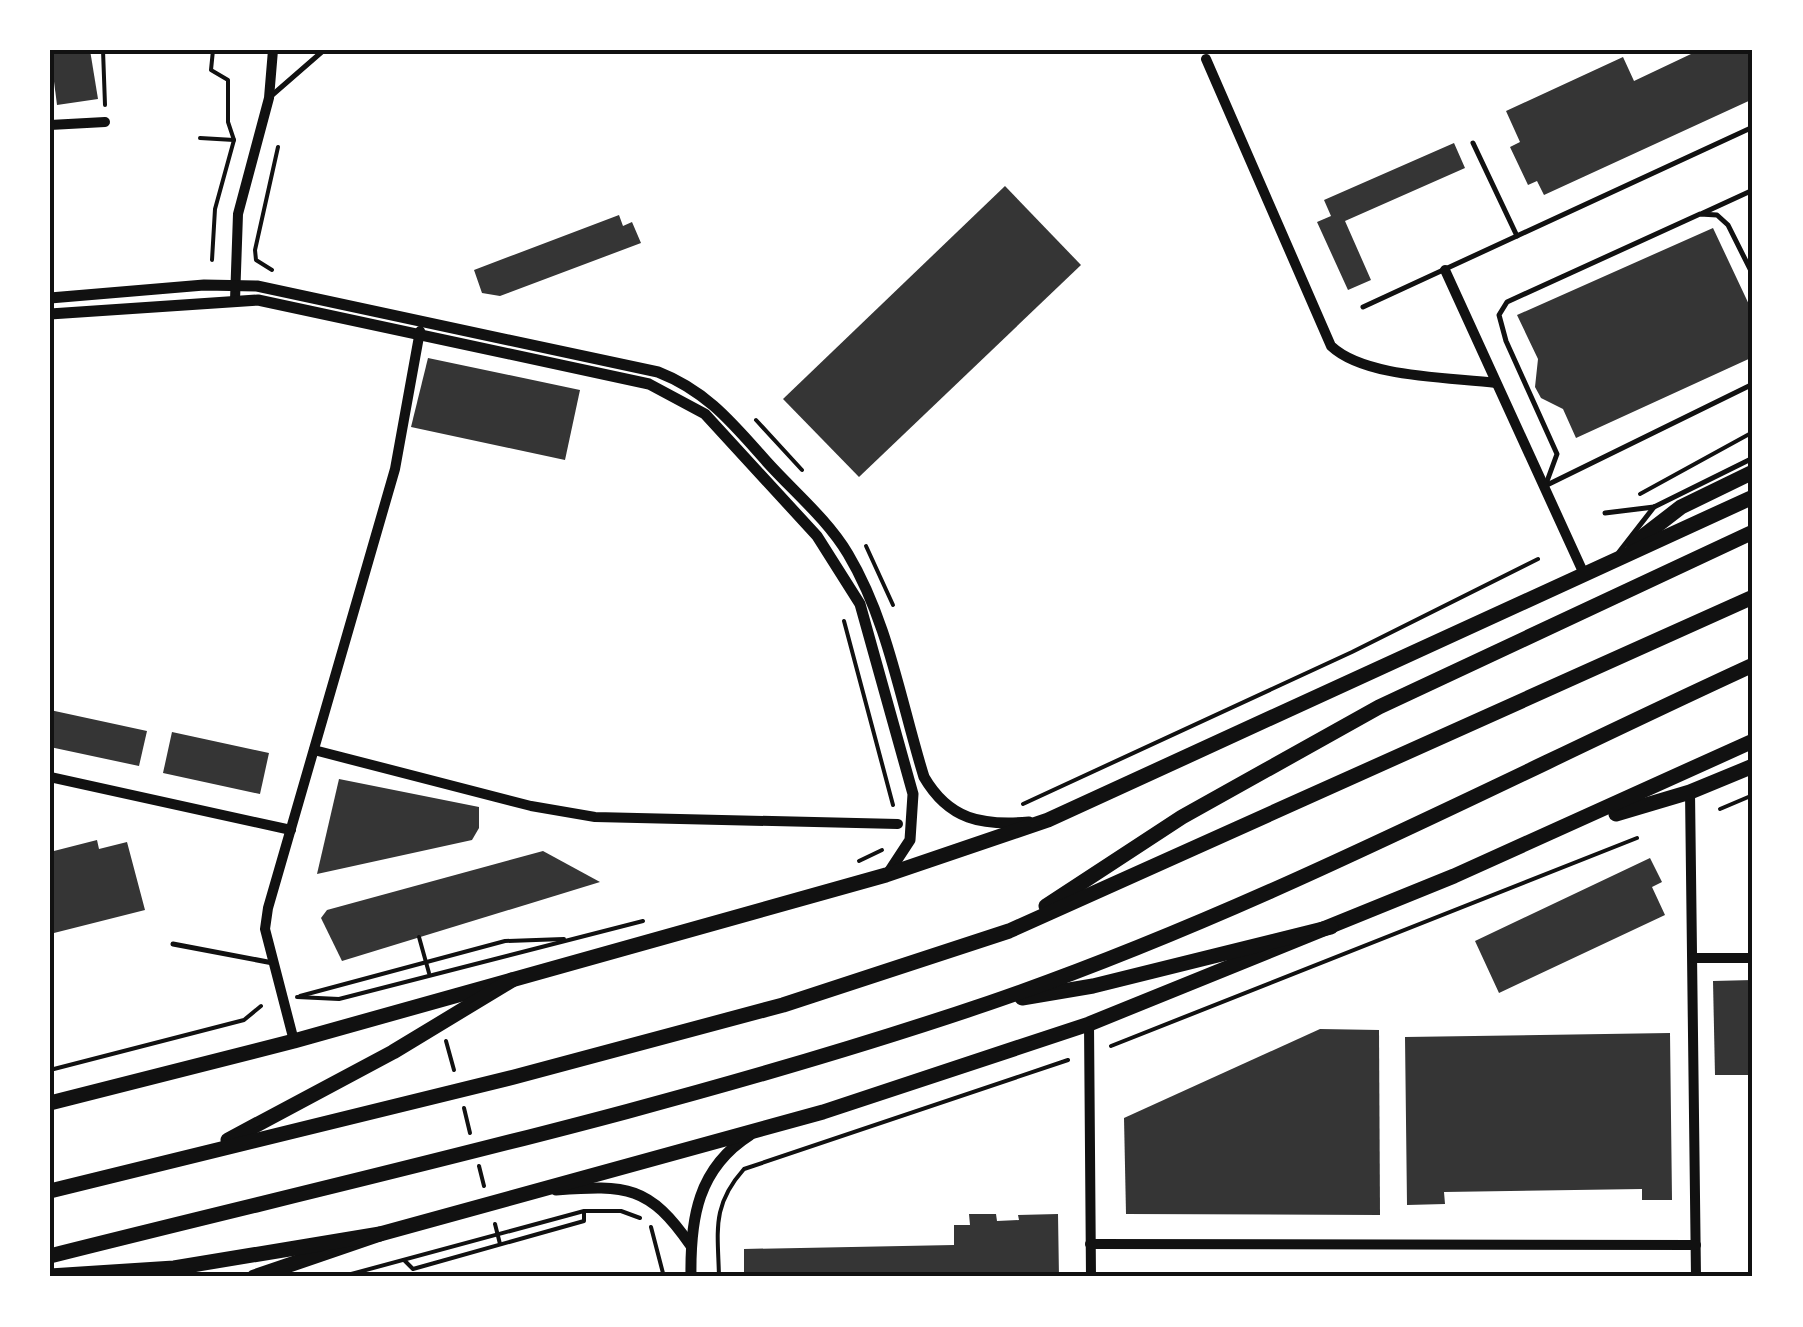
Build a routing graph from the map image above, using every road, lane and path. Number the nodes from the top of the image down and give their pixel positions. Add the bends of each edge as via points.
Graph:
1 (103, 50) edge
2 (273, 50) edge
3 (324, 50) edge
4 (211, 53) edge
5 (1206, 59) dead end
6 (269, 98) junction
7 (106, 122) joint
8 (50, 125) edge
9 (1753, 127) edge
10 (200, 138) dead end
11 (234, 140) junction
12 (1473, 143) dead end
13 (278, 146) dead end
14 (1753, 190) edge
15 (1700, 214) junction
16 (1517, 236) junction
17 (212, 260) dead end
18 (256, 260) dead end
19 (1445, 270) junction
20 (1753, 275) edge
21 (235, 285) junction
22 (50, 298) edge
23 (235, 300) junction
24 (1363, 308) dead end
25 (50, 314) edge
26 (423, 320) junction
27 (420, 335) junction
28 (1496, 382) junction
29 (1753, 384) edge
30 (1753, 432) edge
31 (1753, 458) edge
32 (1753, 472) edge
33 (1544, 486) junction
34 (1635, 496) dead end
35 (1753, 496) edge
36 (1654, 507) junction
37 (1605, 513) dead end
38 (1753, 532) edge
39 (1538, 559) dead end
40 (1612, 561) junction
41 (1584, 574) junction
42 (1753, 597) edge
43 (842, 610) dead end
44 (1753, 665) edge
45 (1753, 740) edge
46 (314, 750) junction
47 (1753, 766) edge
48 (50, 776) edge
49 (1690, 792) junction
50 (1753, 795) edge
51 (1020, 804) dead end
52 (1720, 809) dead end
53 (1048, 820) junction
54 (898, 824) junction
55 (1569, 827) junction
56 (291, 830) junction
57 (1637, 838) dead end
58 (848, 866) dead end
59 (886, 875) junction
60 (646, 920) dead end
61 (1331, 928) junction
62 (1008, 930) junction
63 (573, 939) junction
64 (173, 944) dead end
65 (1694, 958) junction
66 (1753, 958) edge
67 (273, 963) junction
68 (512, 980) junction
69 (988, 1003) junction
70 (261, 1006) dead end
71 (1089, 1024) junction
72 (294, 1041) junction
73 (1111, 1046) dead end
74 (1068, 1060) dead end
75 (50, 1070) edge
76 (50, 1103) edge
77 (758, 1130) junction
78 (211, 1150) junction
79 (50, 1192) edge
80 (532, 1192) junction
81 (584, 1211) junction
82 (380, 1234) junction
83 (1090, 1244) junction
84 (1696, 1245) junction
85 (690, 1246) junction
86 (50, 1256) edge
87 (404, 1260) junction
88 (50, 1276) edge
89 (254, 1277) edge
90 (340, 1277) edge
91 (664, 1277) edge
92 (691, 1277) edge
93 (719, 1277) edge
94 (1091, 1277) edge
95 (1696, 1277) edge

1 - 7 path
2 - 6 street
3 - 6 lane
4 - 11 path via 211,70 228,80
5 - 28 street via 1331,346 1366,366
6 - 21 street via 242,194
7 - 8 street
9 - 16 lane
10 - 11 path
11 - 17 path via 214,209
12 - 16 lane
13 - 18 path
14 - 15 lane
15 - 20 lane via 1717,215 1728,225
15 - 33 lane via 1507,302 1499,315 1557,454
16 - 19 lane
19 - 24 lane
19 - 28 street
21 - 22 street
21 - 23 street
21 - 26 street
23 - 25 street
23 - 27 street
26 - 27 street
26 - 53 street via 658,372 705,394 847,551 872,599 935,795 952,812 988,823
27 - 46 street via 396,468
27 - 59 street via 670,392 704,414 816,536 860,604 912,794 910,840
28 - 33 street
29 - 33 lane
30 - 34 path
31 - 36 lane
32 - 40 main road via 1681,507
33 - 41 street
35 - 40 main road
36 - 37 lane
36 - 40 lane
38 - 62 main road via 1379,707 1182,817
39 - 51 path
40 - 41 main road
41 - 53 main road
42 - 62 main road
43 - 54 path
44 - 69 main road via 1228,908
45 - 55 main road
46 - 54 street via 595,817
46 - 56 street
47 - 49 main road
48 - 56 street
49 - 55 main road
49 - 65 street
50 - 52 path
53 - 59 main road
54 - 58 path via 882,851
55 - 61 main road
56 - 67 street via 268,908
57 - 73 path
59 - 68 main road
60 - 63 path
61 - 69 main road via 1093,986
61 - 71 main road
62 - 78 main road via 783,1004
63 - 63 path via 338,999 296,997 506,940
64 - 67 lane
65 - 66 street
65 - 84 street
67 - 72 street
68 - 72 main road
68 - 78 main road
69 - 86 main road via 688,1092
70 - 75 path via 244,1020
71 - 77 main road
71 - 83 street
72 - 76 main road
74 - 93 path via 744,1169 724,1192 718,1214
77 - 80 main road
77 - 85 street via 706,1175
78 - 79 main road
80 - 82 main road
80 - 85 street via 636,1190 659,1205
81 - 87 path
81 - 87 path via 584,1221 413,1270
81 - 91 path via 622,1211 650,1225
82 - 88 main road via 174,1268
82 - 89 main road
83 - 84 street
83 - 94 street
84 - 95 street
85 - 92 street
87 - 90 path

